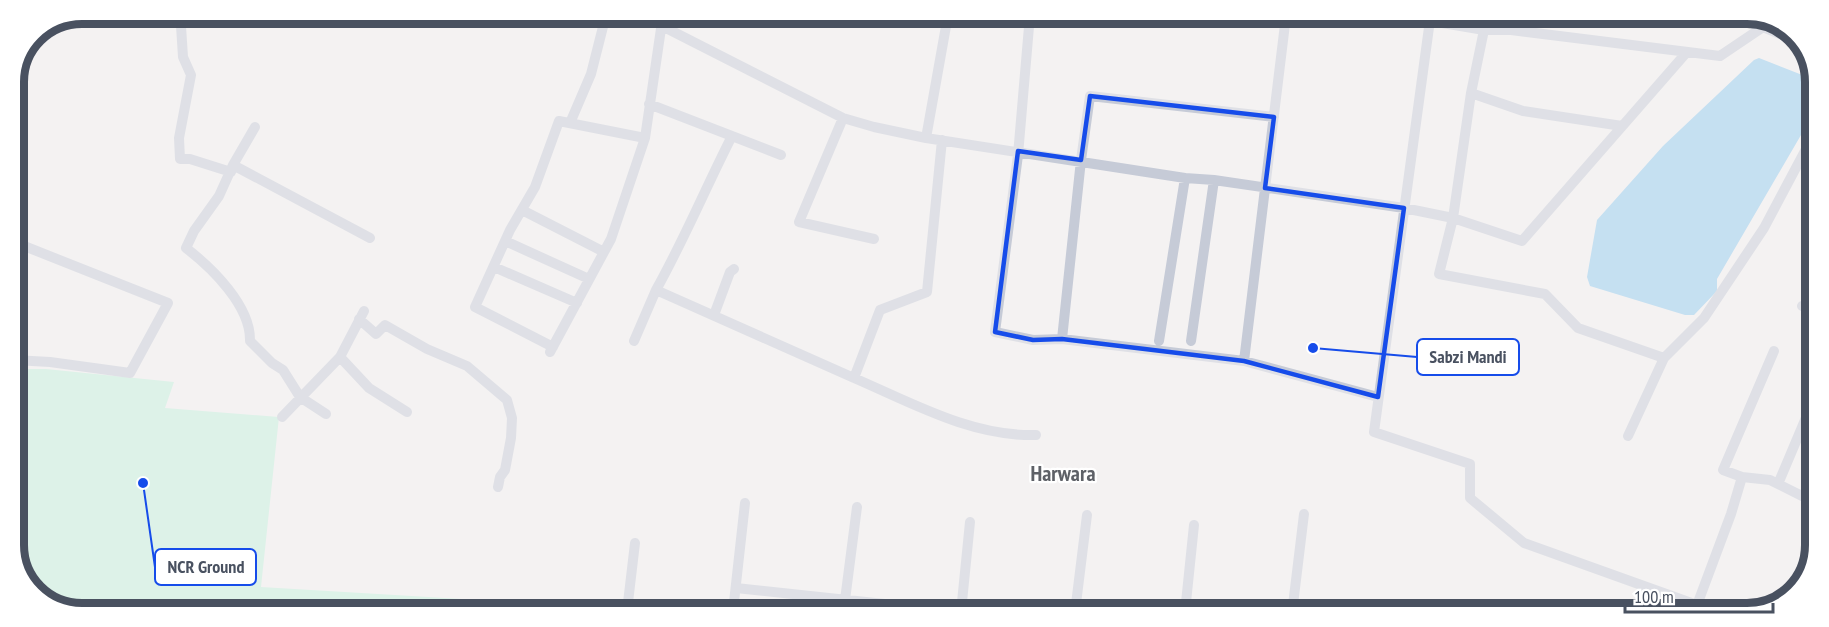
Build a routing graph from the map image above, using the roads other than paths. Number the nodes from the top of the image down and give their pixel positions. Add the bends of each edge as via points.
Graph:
1 (180, 24) edge
2 (604, 24) edge
3 (661, 24) edge
4 (668, 24) edge
5 (946, 24) edge
6 (1029, 24) edge
7 (1285, 24) edge
8 (1429, 24) edge
9 (1452, 24) edge
10 (1512, 24) edge
11 (1484, 30) junction
12 (1511, 30) junction
13 (1777, 33) edge
14 (1687, 52) junction
15 (1471, 93) junction
16 (649, 104) junction
17 (1274, 117) junction
18 (843, 118) junction
19 (570, 123) junction
20 (1622, 126) junction
21 (255, 127) dead end
22 (732, 136) junction
23 (645, 138) junction
24 (926, 138) junction
25 (942, 140) junction
26 (1018, 151) junction
27 (1805, 151) edge
28 (781, 155) dead end
29 (1081, 160) junction
30 (232, 169) junction
31 (1185, 178) junction
32 (1214, 180) junction
33 (1265, 188) junction
34 (1404, 208) junction
35 (522, 210) junction
36 (1453, 218) junction
37 (370, 238) dead end
38 (874, 239) dead end
39 (505, 242) junction
40 (24, 246) edge
41 (604, 252) junction
42 (494, 267) junction
43 (734, 269) dead end
44 (589, 279) junction
45 (656, 290) junction
46 (577, 303) junction
47 (1802, 306) dead end
48 (1805, 307) edge
49 (714, 315) junction
50 (1062, 339) junction
51 (634, 340) dead end
52 (1159, 341) dead end
53 (1191, 341) dead end
54 (1774, 351) dead end
55 (340, 357) junction
56 (1664, 358) junction
57 (24, 361) edge
58 (1244, 361) junction
59 (854, 378) junction
60 (300, 397) junction
61 (1378, 397) junction
62 (407, 412) dead end
63 (326, 414) dead end
64 (282, 417) dead end
65 (1805, 420) edge
66 (1036, 435) dead end
67 (1628, 436) dead end
68 (1742, 477) junction
69 (1778, 484) junction
70 (498, 487) dead end
71 (1805, 498) edge
72 (745, 503) dead end
73 (857, 507) dead end
74 (1087, 514) dead end
75 (1304, 514) dead end
76 (970, 522) dead end
77 (1194, 525) dead end
78 (635, 543) dead end
79 (736, 588) junction
80 (845, 600) junction
81 (628, 603) edge
82 (734, 603) edge
83 (874, 603) edge
84 (961, 603) edge
85 (1076, 603) edge
86 (1186, 603) edge
87 (1293, 603) edge
88 (1691, 603) edge
89 (1698, 603) edge

1 - 30 street via 183,57 191,75 179,138 180,159
2 - 19 street via 591,74
3 - 16 street
4 - 18 street
5 - 24 street
6 - 26 street
7 - 17 street
8 - 34 street
9 - 11 street
10 - 12 street
11 - 12 street
11 - 15 street
12 - 14 street
13 - 14 street via 1763,27 1720,56
14 - 20 street
15 - 20 street via 1523,111
15 - 36 street
16 - 22 street
16 - 23 street
17 - 29 street via 1090,96
17 - 33 street
18 - 24 street
18 - 38 street via 799,222
19 - 23 street
19 - 35 street via 559,121 535,187
20 - 36 street via 1522,241
21 - 30 street
22 - 28 street
22 - 45 street
23 - 41 street via 612,239
24 - 25 street
25 - 26 street
25 - 59 street via 927,292 880,310
26 - 29 street
26 - 50 street via 995,332 1033,340
27 - 56 street via 1764,228 1704,318
29 - 31 street
29 - 50 street
30 - 37 street
30 - 60 street via 186,248 205,262 227,288 246,317 250,340 283,370
31 - 32 street
31 - 52 street
32 - 33 street
32 - 53 street
33 - 34 street
33 - 58 street
34 - 36 street
34 - 61 street
35 - 39 street
35 - 41 street
36 - 56 street via 1439,274 1545,294 1578,328
39 - 42 street
39 - 44 street
40 - 57 street via 168,303 130,373
41 - 44 street
42 - 46 street
42 - 46 street via 475,307 551,349
43 - 49 street
44 - 46 street
45 - 49 street
45 - 51 street
47 - 48 street
49 - 59 street
50 - 58 street
54 - 68 street via 1723,470
55 - 60 street
55 - 62 street via 369,388
55 - 70 street via 361,315 376,334 385,325 467,366 507,400 512,418 505,470
56 - 67 street
58 - 61 street
59 - 66 street via 969,426
60 - 63 street
60 - 64 street
61 - 88 street via 1374,432 1470,464 1470,498 1524,543
65 - 69 street
68 - 69 street
68 - 89 street
69 - 71 street
72 - 79 street
73 - 80 street
74 - 85 street
75 - 87 street
76 - 84 street
77 - 86 street
78 - 81 street
79 - 80 street
79 - 82 street
80 - 83 street

